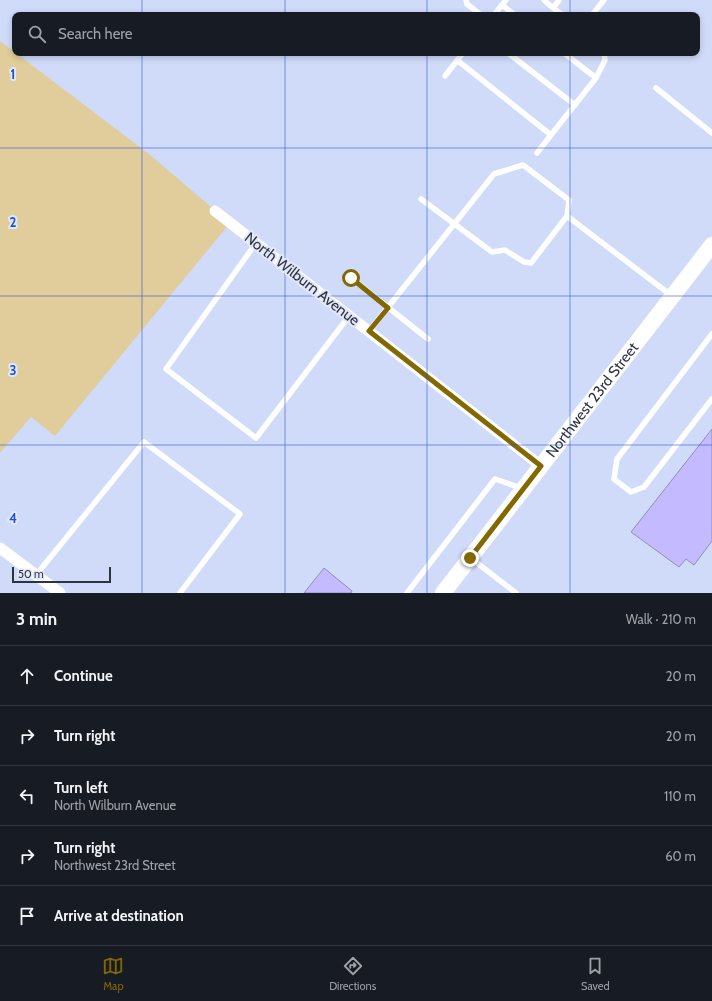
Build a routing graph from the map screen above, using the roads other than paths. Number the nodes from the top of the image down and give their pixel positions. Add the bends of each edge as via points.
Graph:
1 (466, 0) edge
2 (544, 0) edge
3 (560, 0) edge
4 (604, 0) edge
5 (504, 2) edge
6 (554, 8) junction
7 (477, 12) edge
8 (496, 12) edge
9 (512, 12) edge
10 (559, 12) edge
11 (594, 12) edge
12 (460, 56) edge
13 (512, 56) edge
14 (568, 56) edge
15 (604, 56) edge
16 (457, 60) junction
17 (445, 76) dead end
18 (596, 78) junction
19 (656, 88) dead end
20 (575, 105) junction
21 (712, 133) edge
22 (551, 135) junction
23 (536, 153) dead end
24 (421, 199) dead end
25 (215, 211) dead end
26 (567, 216) junction
27 (454, 225) junction
28 (256, 243) junction
29 (712, 245) edge
30 (351, 278) dead end
31 (672, 296) junction
32 (388, 308) junction
33 (349, 316) junction
34 (369, 331) junction
35 (712, 334) edge
36 (428, 339) dead end
37 (712, 399) edge
38 (541, 466) junction
39 (523, 489) junction
40 (0, 548) edge
41 (470, 558) junction
42 (36, 575) junction
43 (60, 593) edge
44 (180, 593) edge
45 (406, 593) edge
46 (443, 593) edge
47 (516, 593) edge

1 - 7 lane
2 - 6 lane
3 - 6 lane
4 - 11 lane
5 - 8 lane
5 - 9 lane
6 - 10 lane
12 - 16 lane
13 - 20 lane
14 - 18 lane
15 - 18 lane
16 - 17 lane
16 - 22 lane
18 - 20 lane
19 - 21 lane
20 - 22 lane
22 - 23 lane
24 - 27 lane
25 - 28 street, North Wilburn Avenue
26 - 27 lane via 531,263 524,262 505,250 492,252
26 - 27 lane via 569,200 523,165 494,174
26 - 31 lane
27 - 32 lane
28 - 33 street, North Wilburn Avenue
28 - 33 lane via 166,369 256,438
29 - 31 main road, Northwest 23rd Street
30 - 32 lane
31 - 38 main road, Northwest 23rd Street
32 - 34 lane
32 - 36 lane
33 - 34 street, North Wilburn Avenue
34 - 38 street, North Wilburn Avenue
35 - 37 lane via 617,459 614,479 631,492 644,487
38 - 39 main road, Northwest 23rd Street
39 - 41 main road, Northwest 23rd Street
39 - 45 lane via 495,479
40 - 42 street
41 - 46 main road, Northwest 23rd Street
41 - 47 lane
42 - 43 street
42 - 44 lane via 144,442 240,514

